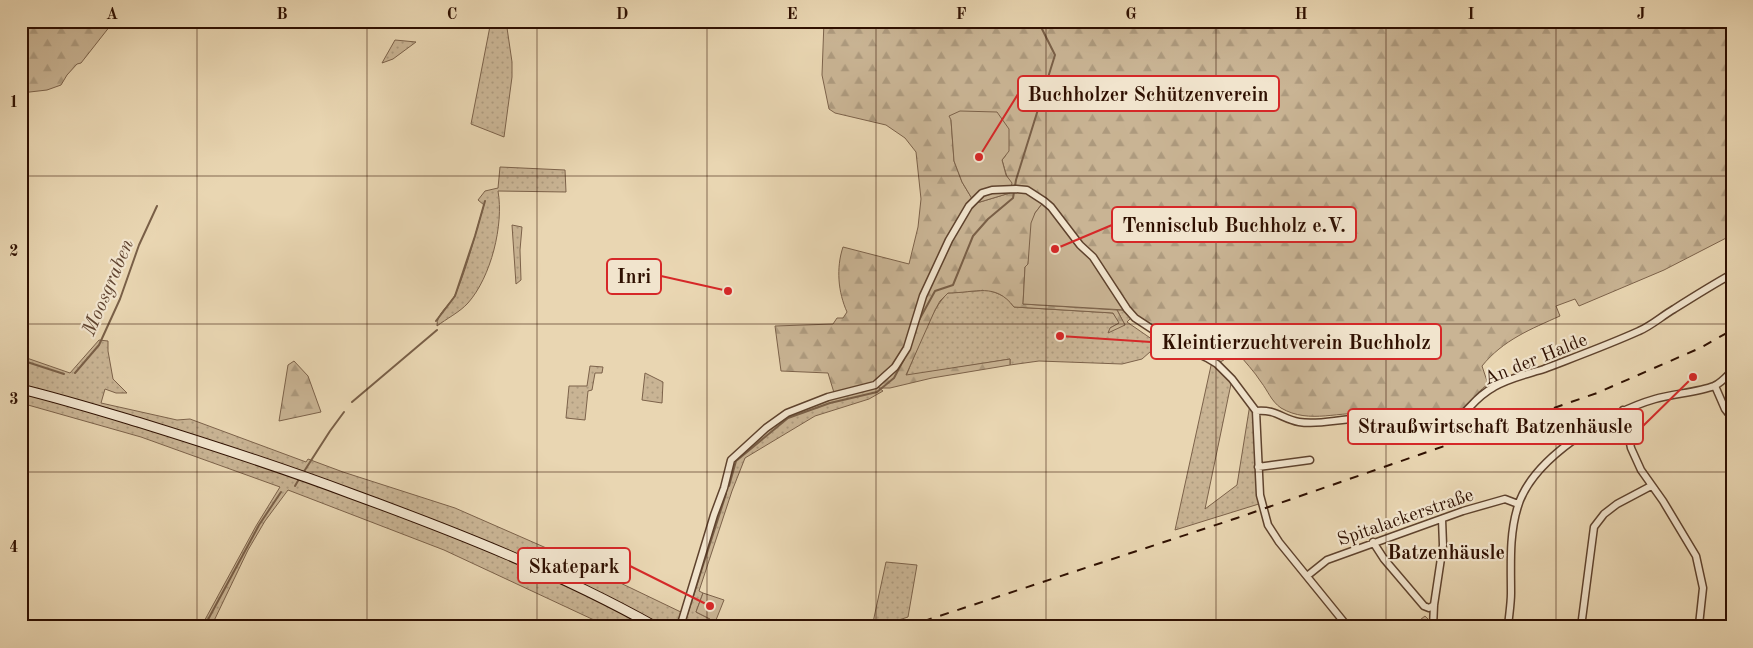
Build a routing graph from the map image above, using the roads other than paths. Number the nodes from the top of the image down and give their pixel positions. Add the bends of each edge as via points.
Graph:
1 (1732, 274) edge
2 (1732, 371) edge
3 (1715, 386) junction
4 (21, 390) edge
5 (1256, 410) junction
6 (1622, 410) junction
7 (1732, 418) edge
8 (1310, 460) dead end
9 (1258, 467) junction
10 (1652, 486) junction
11 (1518, 504) junction
12 (1442, 519) junction
13 (1373, 542) junction
14 (1307, 576) junction
15 (1434, 605) junction
16 (656, 627) edge
17 (680, 627) edge
18 (1348, 627) edge
19 (1433, 627) edge
20 (1508, 627) edge
21 (1581, 627) edge
22 (1696, 627) edge

1 - 5 street, An der Halde via 1640,330 1496,386 1455,421 1438,427 1407,428 1352,418 1317,424 1297,422 1274,412
2 - 3 street
3 - 6 street
3 - 7 street via 1724,409
4 - 16 main road via 171,432 403,512 568,583
5 - 9 street
5 - 17 street via 1217,364 1167,339 1135,318 1093,257 1051,207 1028,190 982,193 969,206 949,240 923,296 907,348 895,367 875,386 828,397 787,413 731,460
6 - 10 street via 1632,450
6 - 11 street via 1580,434 1536,473
8 - 9 street
9 - 14 street via 1260,496 1268,525
10 - 21 street via 1616,504 1594,527
10 - 22 street via 1696,556 1703,588 1699,625
11 - 12 street, Spitalackerstraße via 1505,499
11 - 20 street via 1511,549
12 - 13 street, Spitalackerstraße
12 - 15 street via 1443,545
13 - 14 street, Spitalackerstraße via 1327,560
13 - 15 street via 1424,606
14 - 18 street
15 - 19 street

